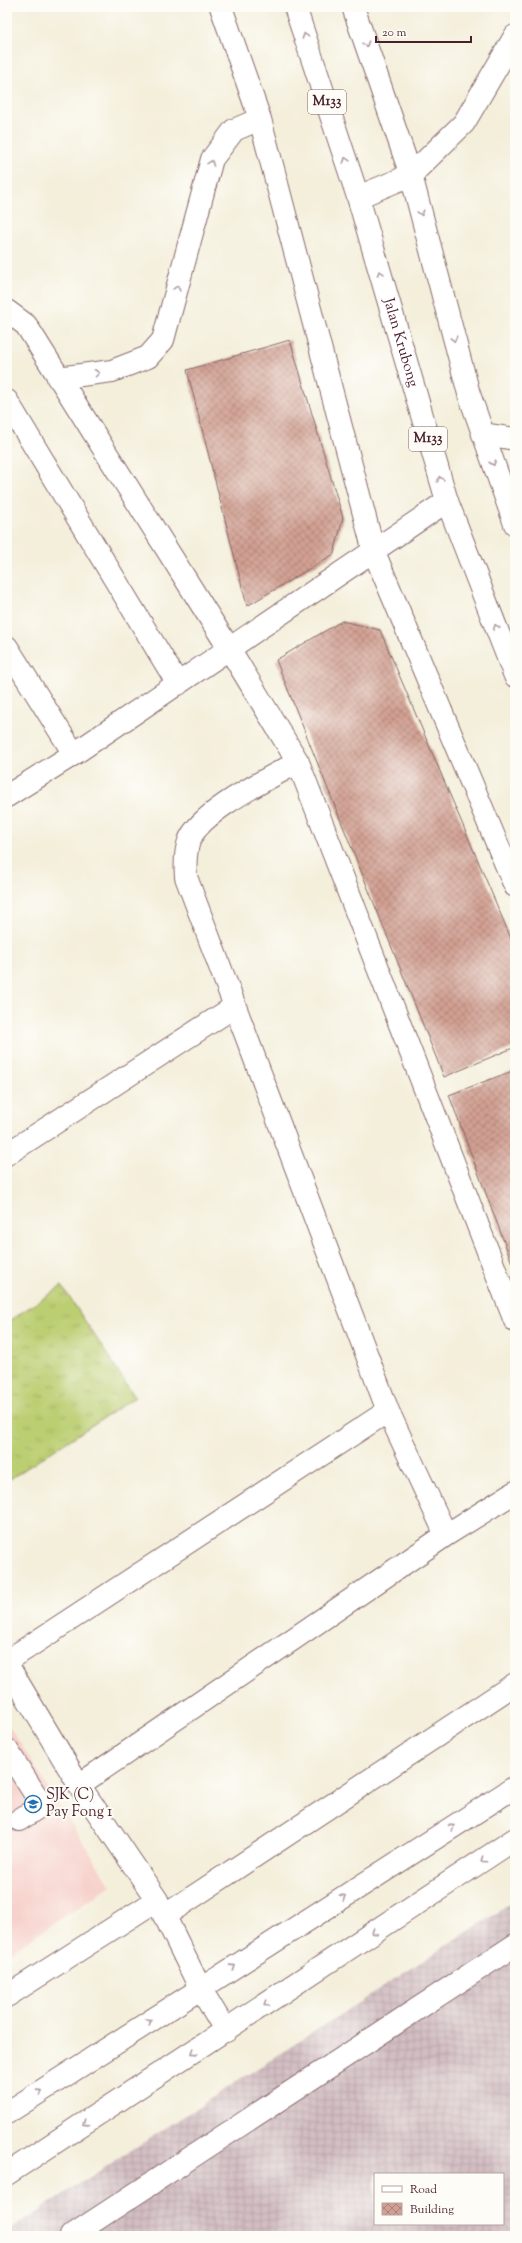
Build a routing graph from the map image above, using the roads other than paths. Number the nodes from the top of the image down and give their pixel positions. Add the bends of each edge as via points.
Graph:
1 (221, 7) edge
2 (295, 7) edge
3 (353, 7) edge
4 (515, 36) edge
5 (260, 119) junction
6 (411, 175) junction
7 (358, 197) junction
8 (7, 311) edge
9 (58, 378) junction
10 (7, 402) edge
11 (483, 434) junction
12 (515, 439) edge
13 (447, 502) junction
14 (515, 524) edge
15 (374, 552) junction
16 (7, 647) edge
17 (230, 650) junction
18 (515, 676) edge
19 (178, 684) junction
20 (74, 754) junction
21 (298, 762) junction
22 (7, 796) edge
23 (515, 886) edge
24 (234, 1007) junction
25 (7, 1154) edge
26 (515, 1322) edge
27 (388, 1411) junction
28 (515, 1492) edge
29 (446, 1535) junction
30 (7, 1661) edge
31 (7, 1664) edge
32 (515, 1684) edge
33 (7, 1750) edge
34 (79, 1785) junction
35 (515, 1787) edge
36 (19, 1820) dead end
37 (515, 1839) edge
38 (160, 1908) junction
39 (515, 1945) edge
40 (200, 1988) junction
41 (7, 1996) edge
42 (226, 2031) junction
43 (7, 2113) edge
44 (7, 2174) edge
45 (71, 2236) edge

1 - 5 street
7 -> 2 street, Jalan Krubong / M133
3 -> 6 street
4 - 6 street via 464,124
9 -> 5 street via 112,371 148,357 163,340 212,159 234,130
5 - 15 street
6 - 7 street
6 -> 11 street via 469,394
13 -> 7 street, Jalan Krubong / M133
8 - 9 street via 26,325
9 - 17 street
10 - 19 street
11 - 12 street
11 -> 14 street
13 - 15 street
18 -> 13 street, Jalan Krubong / M133
15 - 17 street
15 - 23 street
16 - 20 street
17 - 19 street
17 - 21 street
19 - 20 street
20 - 22 street
21 - 24 street via 220,808 202,822 190,840 184,859 186,877
21 - 26 street
24 - 25 street
24 - 27 street
27 - 29 street
27 - 30 street
28 - 29 street
29 - 34 street
31 - 34 street
32 - 38 street
33 - 36 street via 42,1804
34 - 38 street
40 -> 35 street
37 -> 42 street
38 - 40 street
38 - 41 street
39 - 45 street
40 - 42 street
43 -> 40 street
42 -> 44 street

